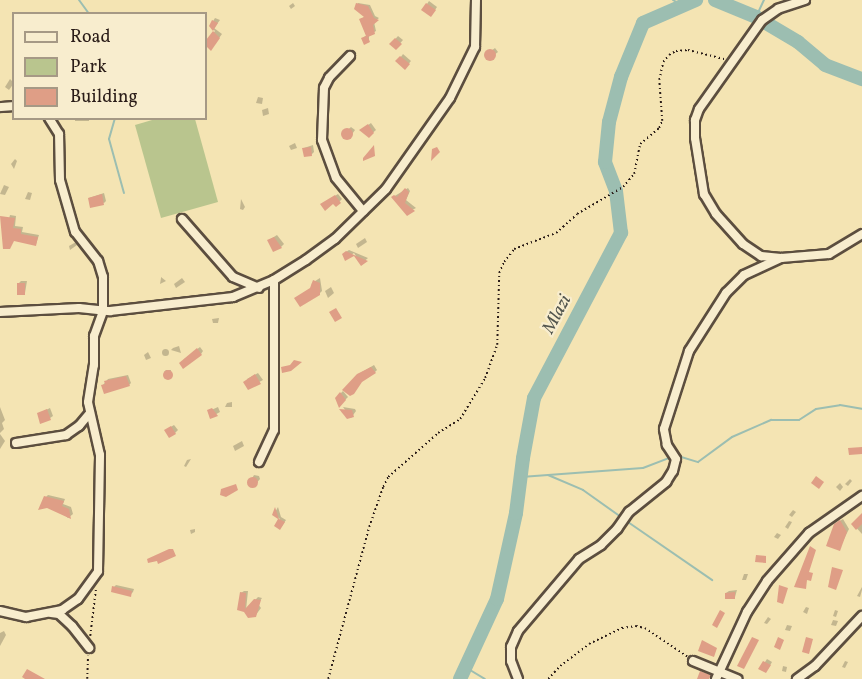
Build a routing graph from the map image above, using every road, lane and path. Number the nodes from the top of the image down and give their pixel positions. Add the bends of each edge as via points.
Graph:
1 (477, 0) edge
2 (805, 0) edge
3 (350, 56) dead end
4 (731, 61) junction
5 (50, 120) edge
6 (363, 211) junction
7 (182, 219) dead end
8 (862, 234) edge
9 (781, 258) junction
10 (274, 280) junction
11 (259, 288) junction
12 (103, 311) junction
13 (0, 312) edge
14 (90, 413) junction
15 (16, 442) dead end
16 (260, 462) dead end
17 (862, 496) edge
18 (98, 571) junction
19 (70, 606) junction
20 (0, 610) edge
21 (51, 613) junction
22 (862, 616) edge
23 (72, 626) junction
24 (89, 648) junction
25 (693, 661) joint
26 (718, 676) edge
27 (800, 678) edge
28 (87, 679) edge
29 (328, 679) edge
30 (518, 679) edge
31 (548, 679) edge
32 (736, 679) edge

1 - 6 street via 477,38 464,75 402,170
2 - 4 street via 778,9 762,20
3 - 6 street via 324,88 322,140 336,178
4 - 9 street via 694,120 704,194 716,214 749,249 761,256
4 - 29 path via 688,50 669,56 663,62 659,80 662,121 640,144 634,174 623,187 578,214 556,233 514,249 504,262 499,273 497,345 485,378 460,419 388,477 369,527
5 - 12 street via 59,134 60,180 75,232 102,270
6 - 10 street via 335,239
7 - 11 street via 233,277
8 - 9 street via 830,254
9 - 30 street via 744,275 726,293 689,351 664,429 667,445 676,459 673,471 601,545 579,559 518,631 511,647
10 - 11 street
10 - 16 street via 274,430
11 - 12 street via 233,297
12 - 13 street via 79,308
12 - 14 street via 93,341
14 - 15 street via 66,435
14 - 18 street via 100,455
17 - 26 street via 809,533 774,572 747,612
18 - 19 street
18 - 24 path
19 - 21 street
19 - 23 street
20 - 21 street via 26,617
21 - 23 street
22 - 27 street
23 - 24 street
24 - 28 path
25 - 26 street
25 - 31 path via 645,628 629,627 589,644
26 - 32 street

